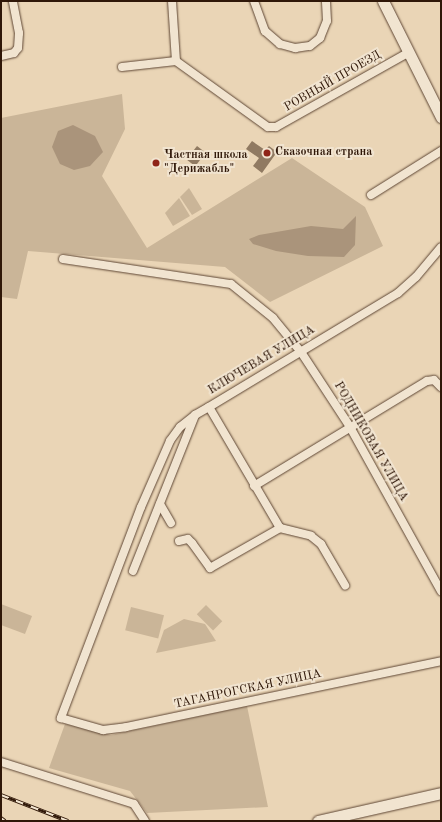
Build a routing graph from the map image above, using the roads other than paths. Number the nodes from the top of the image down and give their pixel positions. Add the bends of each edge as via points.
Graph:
1 (13, 1) edge
2 (172, 1) edge
3 (254, 1) edge
4 (326, 1) edge
5 (383, 1) edge
6 (408, 53) junction
7 (1, 56) edge
8 (176, 61) junction
9 (122, 67) dead end
10 (441, 116) edge
11 (441, 151) edge
12 (371, 195) dead end
13 (441, 247) edge
14 (63, 259) dead end
15 (302, 352) junction
16 (441, 387) edge
17 (209, 407) junction
18 (196, 415) junction
19 (350, 427) junction
20 (254, 486) junction
21 (160, 504) junction
22 (171, 523) dead end
23 (280, 528) junction
24 (179, 541) dead end
25 (133, 571) dead end
26 (345, 585) dead end
27 (441, 591) edge
28 (441, 661) edge
29 (1, 762) edge
30 (441, 793) edge
31 (145, 821) edge
32 (318, 821) edge

1 - 7 street via 19,33 18,48 14,53
2 - 8 street
3 - 4 street via 265,31 280,44 294,48 310,46 320,38 327,22
5 - 6 street
6 - 8 street, РОВНЫЙ ПРОЕЗД via 283,125 268,127
6 - 10 street
8 - 9 street
11 - 12 street
13 - 15 street, КЛЮЧЕВАЯ УЛИЦА via 416,277 398,293
14 - 15 street, РОДНИКОВАЯ УЛИЦА via 231,284 273,318
15 - 17 street, КЛЮЧЕВАЯ УЛИЦА
15 - 19 street, РОДНИКОВАЯ УЛИЦА
16 - 19 street via 434,380 428,381
17 - 18 street
17 - 20 street, КЛЮЧЕВАЯ УЛИЦА
18 - 21 street
18 - 28 street, ТАГАНРОГСКАЯ УЛИЦА via 180,426 170,441 141,507 61,718 103,730 126,727
19 - 20 street
19 - 27 street, РОДНИКОВАЯ УЛИЦА
20 - 23 street, КЛЮЧЕВАЯ УЛИЦА
21 - 22 street
21 - 25 street
23 - 24 street via 210,568 188,539
23 - 26 street via 311,536 321,544
29 - 31 street via 134,804
30 - 32 street

